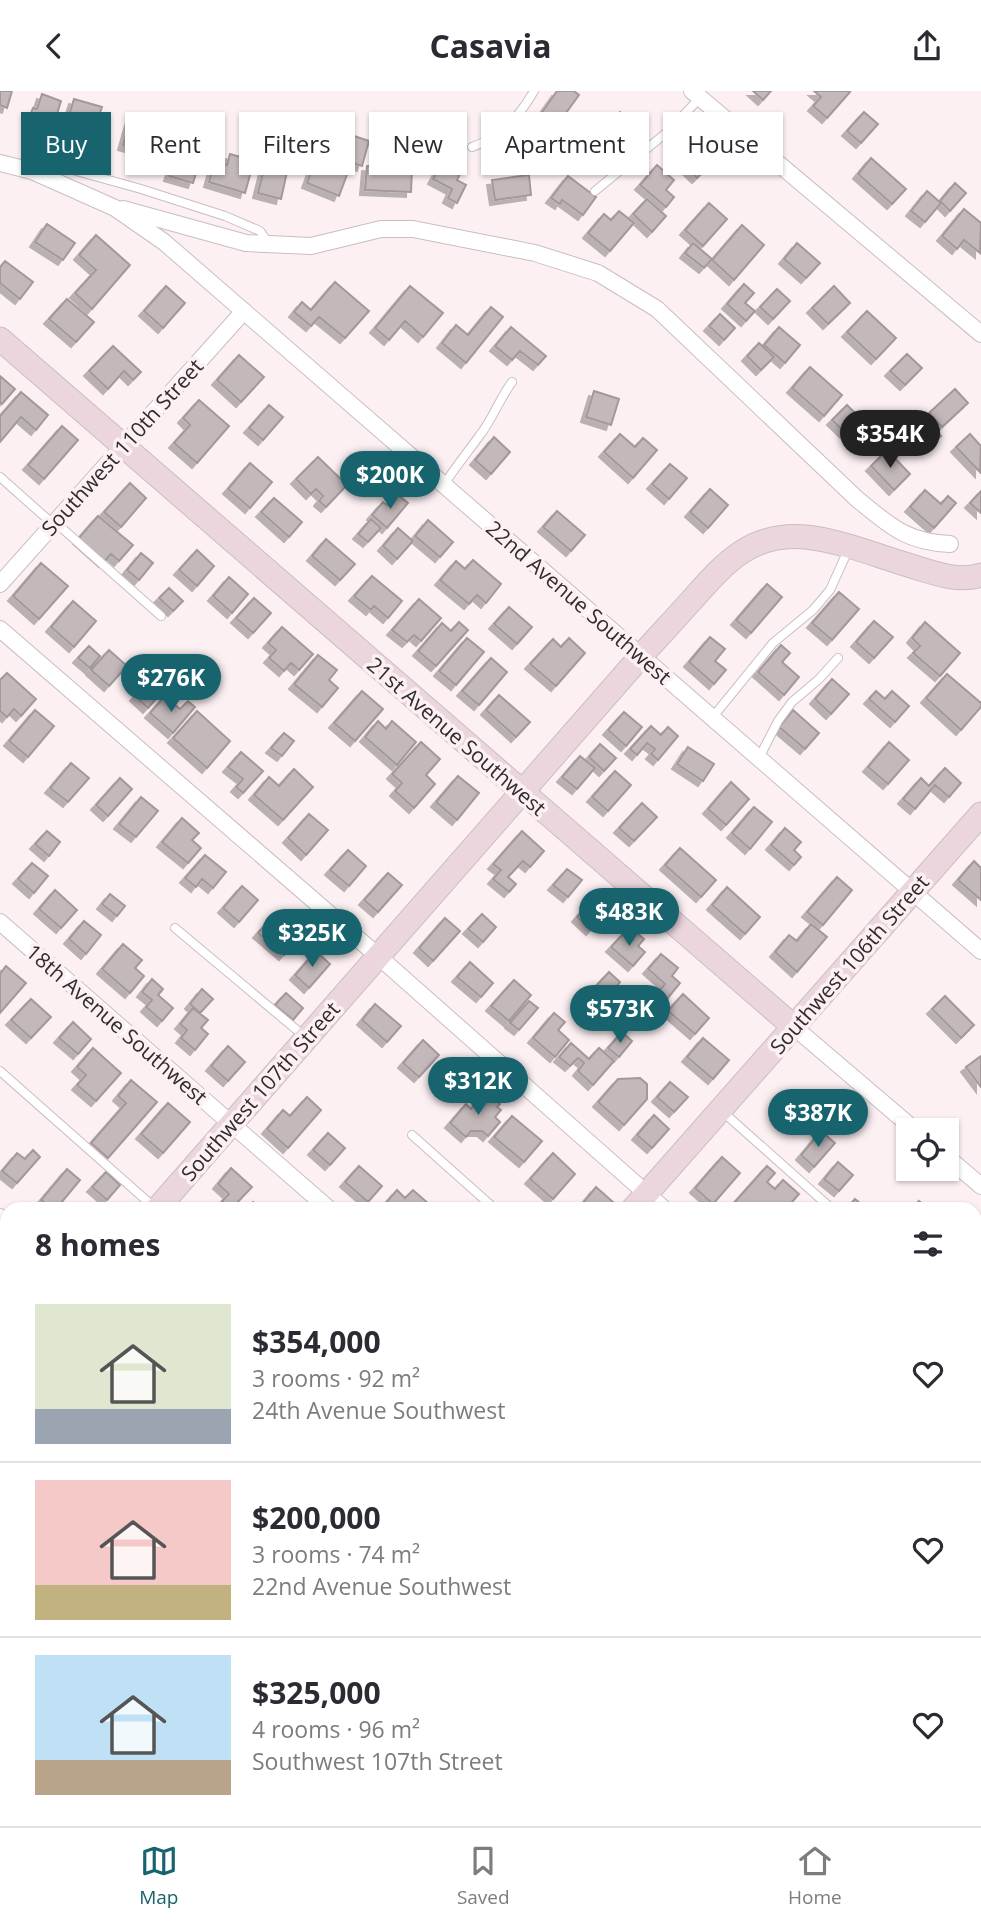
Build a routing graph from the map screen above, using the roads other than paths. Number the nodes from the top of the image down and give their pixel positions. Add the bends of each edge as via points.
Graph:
1 (534, 91) edge
2 (696, 94) edge
3 (472, 147) dead end
4 (0, 163) edge
5 (21, 168) edge
6 (41, 175) edge
7 (91, 175) edge
8 (596, 191) dead end
9 (115, 208) junction
10 (269, 244) junction
11 (244, 311) junction
12 (981, 334) edge
13 (0, 339) edge
14 (512, 381) dead end
15 (124, 446) junction
16 (0, 477) edge
17 (444, 485) junction
18 (54, 523) junction
19 (950, 544) dead end
20 (849, 546) junction
21 (981, 575) edge
22 (0, 584) edge
23 (161, 616) dead end
24 (0, 629) edge
25 (641, 656) junction
26 (838, 659) dead end
27 (712, 718) junction
28 (758, 758) junction
29 (522, 792) junction
30 (981, 814) edge
31 (913, 891) junction
32 (0, 922) edge
33 (175, 928) dead end
34 (981, 951) edge
35 (378, 956) junction
36 (794, 1027) junction
37 (306, 1038) junction
38 (0, 1071) edge
39 (721, 1110) junction
40 (901, 1118) edge
41 (232, 1123) junction
42 (412, 1135) dead end
43 (959, 1167) edge
44 (981, 1186) edge
45 (149, 1202) edge
46 (163, 1202) edge
47 (321, 1202) edge
48 (487, 1202) edge
49 (646, 1202) edge
50 (650, 1202) edge
51 (824, 1202) edge

1 - 3 lane via 507,128
2 - 8 lane via 666,133
2 - 12 street
4 - 5 street, 22nd Avenue Southwest
6 - 9 street, 22nd Avenue Southwest
7 - 10 lane, 22nd Avenue Southwest via 248,226 260,231
9 - 10 street via 246,243
9 - 11 street, 22nd Avenue Southwest
10 - 19 street via 311,246 381,229 412,229 535,253 598,273 657,309 888,525 926,543
11 - 15 street, Southwest 110th Street
11 - 17 street, 22nd Avenue Southwest
13 - 15 street, 21st Avenue Southwest
14 - 17 lane
15 - 18 street, Southwest 110th Street
15 - 29 street, 21st Avenue Southwest
16 - 18 lane
17 - 25 street, 22nd Avenue Southwest
18 - 22 street, Southwest 110th Street
18 - 23 lane
20 - 21 street, Southwest 107th Street via 933,573
20 - 25 street, Southwest 107th Street via 779,537 735,555
20 - 27 lane via 830,590 773,643
24 - 35 street
25 - 27 street, 22nd Avenue Southwest
25 - 29 street, Southwest 107th Street
26 - 28 lane via 792,702
27 - 28 street, 22nd Avenue Southwest
28 - 31 street, 22nd Avenue Southwest
29 - 35 street, Southwest 107th Street
29 - 36 street, 21st Avenue Southwest
30 - 31 street, Southwest 106th Street
31 - 34 street, 22nd Avenue Southwest
31 - 36 street, Southwest 106th Street
32 - 41 street, 18th Avenue Southwest
33 - 37 lane
35 - 37 street, Southwest 107th Street
35 - 49 street
36 - 39 street, Southwest 106th Street
36 - 40 street, 21st Avenue Southwest
37 - 41 street, Southwest 107th Street
38 - 45 lane
39 - 50 street, Southwest 106th Street
39 - 51 lane
41 - 46 street, Southwest 107th Street
41 - 47 street, 18th Avenue Southwest
42 - 48 lane
43 - 44 street

